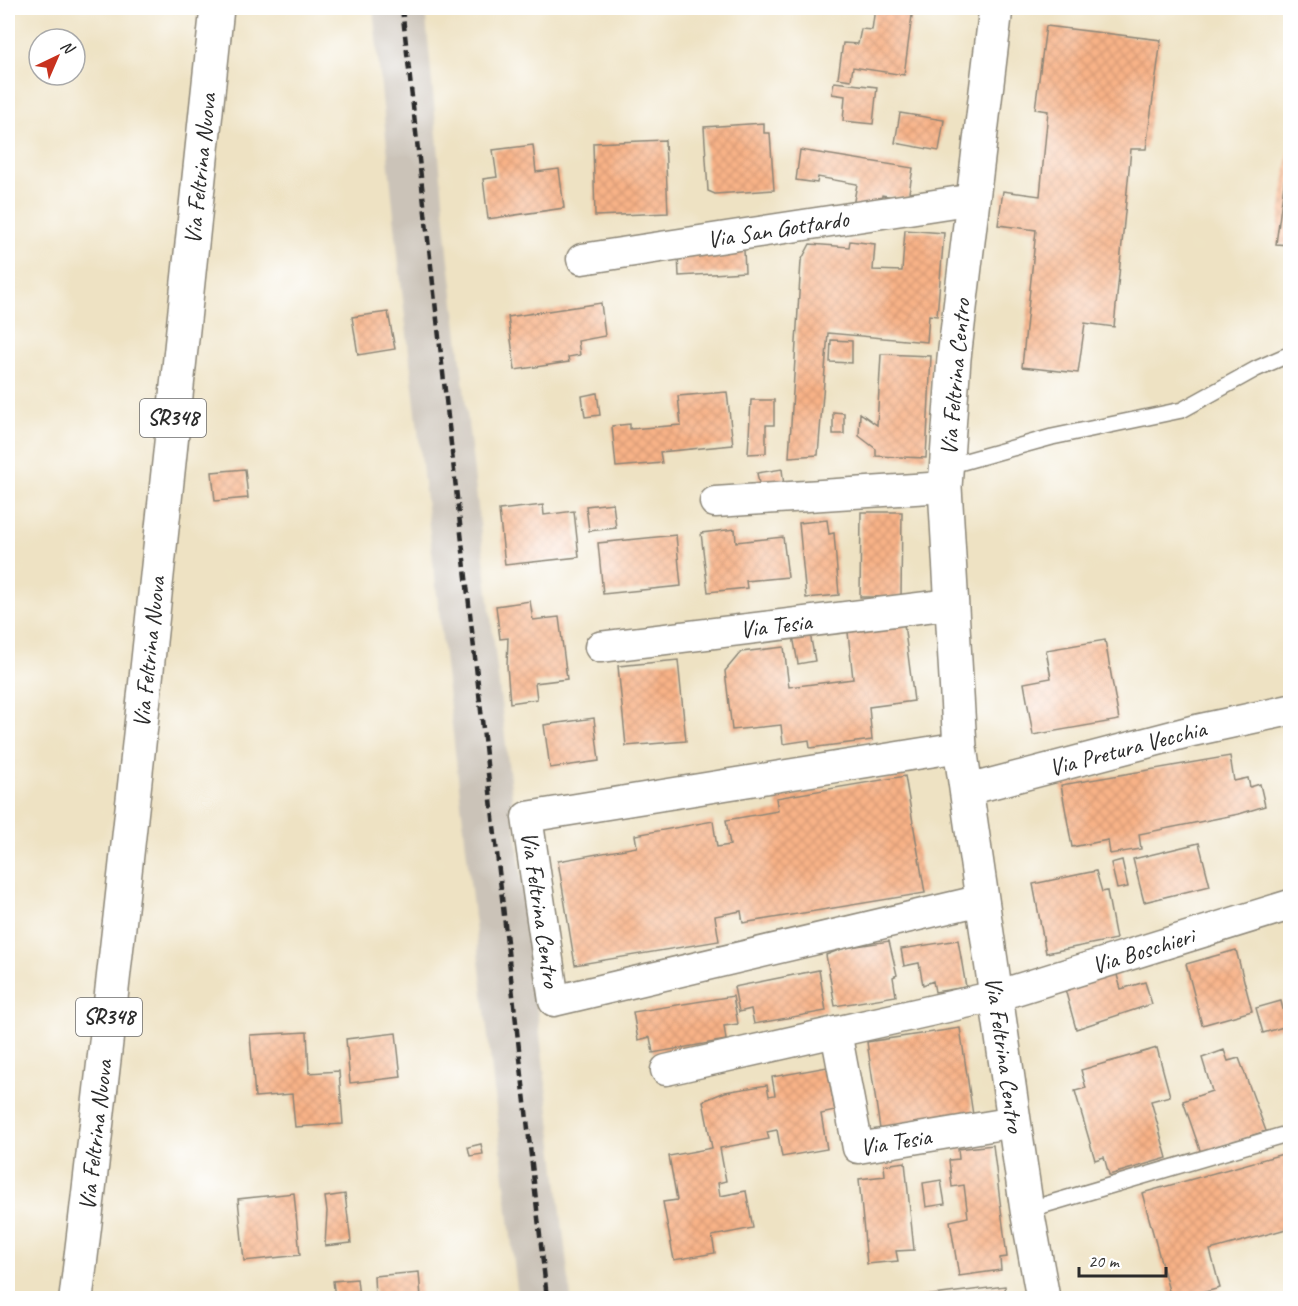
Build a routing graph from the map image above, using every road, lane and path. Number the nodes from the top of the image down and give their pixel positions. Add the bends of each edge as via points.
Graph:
1 (218, 8) edge
2 (996, 8) edge
3 (974, 199) junction
4 (582, 259) dead end
5 (1290, 354) edge
6 (946, 476) junction
7 (715, 502) dead end
8 (951, 604) junction
9 (600, 647) dead end
10 (1290, 710) edge
11 (960, 747) junction
12 (967, 790) junction
13 (982, 900) junction
14 (1290, 905) edge
15 (996, 996) junction
16 (836, 1032) junction
17 (666, 1070) dead end
18 (1015, 1122) junction
19 (1290, 1133) edge
20 (1027, 1209) junction
21 (76, 1299) edge
22 (1043, 1299) edge

1 - 21 main road, Via Feltrina Nuova / SR348 via 131,830
2 - 3 main road, Via Feltrina Centro
3 - 4 street, Via San Gottardo
3 - 6 main road, Via Feltrina Centro via 954,358
5 - 6 lane via 1182,410 1052,437
6 - 7 street
6 - 8 main road, Via Feltrina Centro
8 - 9 street, Via Tesia
8 - 11 main road, Via Feltrina Centro
10 - 12 street, Via Pretura Vecchia via 1192,731
11 - 12 main road, Via Feltrina Centro
11 - 13 street, Via Feltrina Centro via 528,817 554,1001
12 - 13 main road, Via Feltrina Centro
13 - 15 main road, Via Feltrina Centro
14 - 15 street, Via Boschieri
15 - 16 street
15 - 18 main road, Via Feltrina Centro
16 - 17 street
16 - 18 street, Via Tesia via 858,1148
18 - 20 main road, Via Feltrina Centro
19 - 20 lane
20 - 22 main road, Via Feltrina Centro

